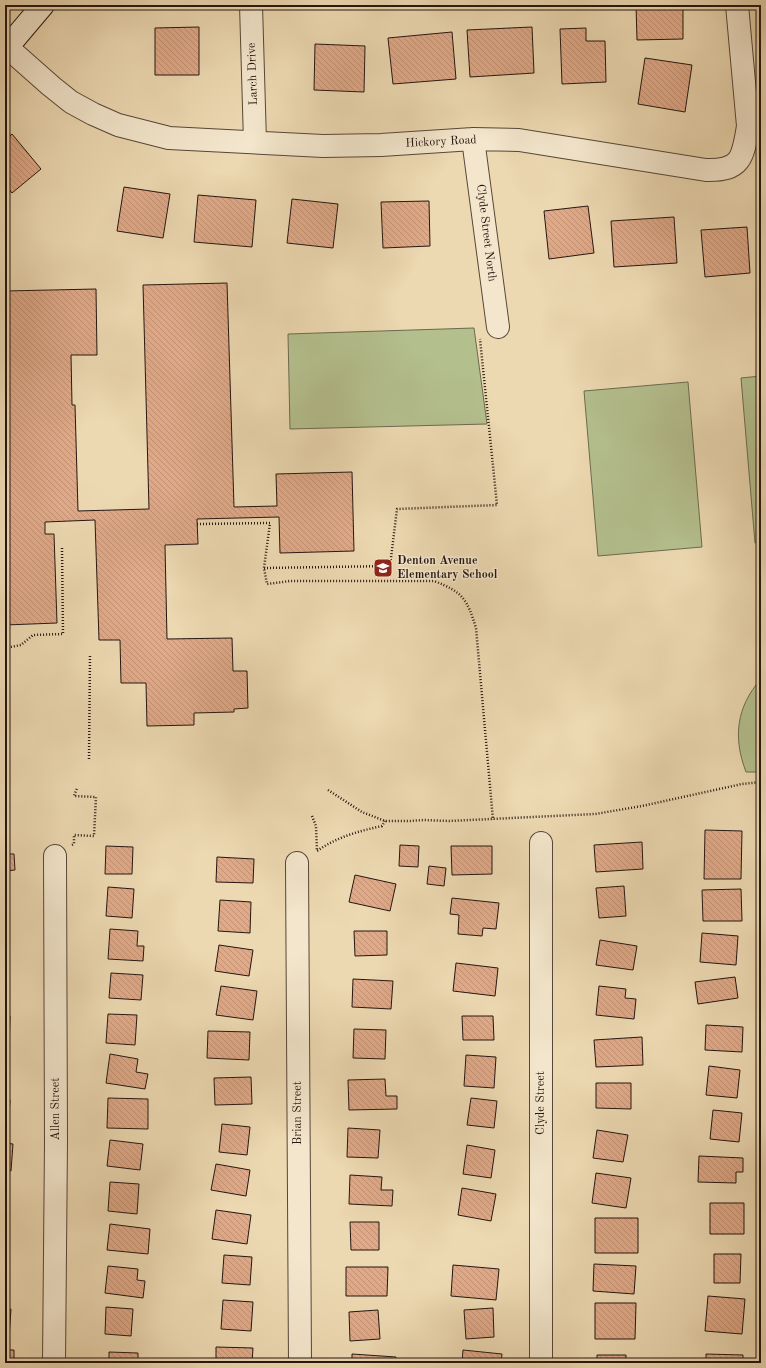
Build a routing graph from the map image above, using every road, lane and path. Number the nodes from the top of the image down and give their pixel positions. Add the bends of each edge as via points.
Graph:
1 (43, 5) edge
2 (251, 5) edge
3 (737, 5) edge
4 (6, 49) edge
5 (473, 139) junction
6 (255, 142) junction
7 (488, 329) joint
8 (197, 524) dead end
9 (62, 548) dead end
10 (264, 568) junction
11 (5, 648) edge
12 (90, 655) dead end
13 (89, 759) dead end
14 (761, 782) edge
15 (77, 788) dead end
16 (328, 790) dead end
17 (312, 816) dead end
18 (493, 820) junction
19 (385, 822) junction
20 (541, 843) dead end
21 (55, 856) joint
22 (297, 863) dead end
23 (54, 1363) edge
24 (300, 1363) edge
25 (541, 1363) edge

1 - 4 street
2 - 6 street, Larch Drive
3 - 5 street, Hickory Road via 748,126 739,160 730,167 706,170 519,140
4 - 6 street, Hickory Road via 71,102 118,125 169,138
5 - 6 street, Hickory Road via 323,146
5 - 7 street, Clyde Street North
7 - 10 path via 497,505 397,509 390,566
8 - 10 path via 270,523
9 - 11 path via 63,634 33,635 21,646
10 - 18 path via 267,584 434,581 450,588 463,598 470,609 476,628
12 - 13 path
14 - 18 path via 595,814
15 - 21 path via 74,796 96,797 94,836 74,835 74,844
16 - 19 path via 362,812
17 - 19 path via 316,826 317,851 328,843 353,833 382,826
18 - 19 path
20 - 25 street, Clyde Street
21 - 23 street, Allen Street
22 - 24 street, Brian Street

